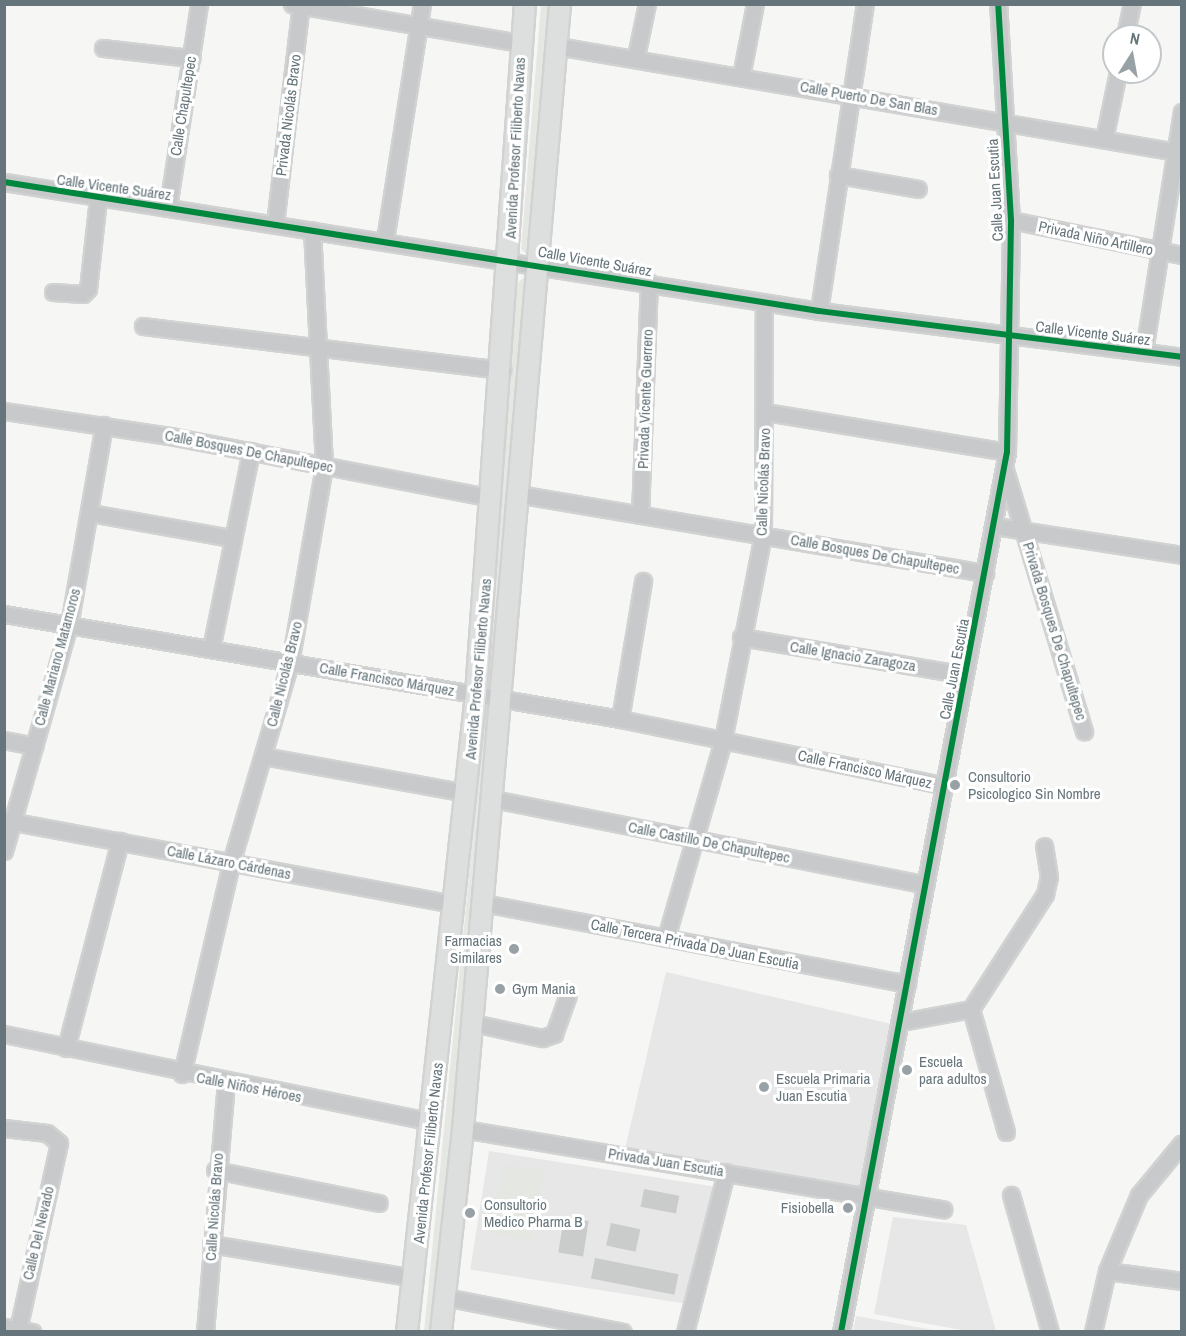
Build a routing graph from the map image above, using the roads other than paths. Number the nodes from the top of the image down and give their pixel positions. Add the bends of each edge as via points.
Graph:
1 (199, 4) edge
2 (422, 4) edge
3 (525, 4) edge
4 (560, 4) edge
5 (647, 4) edge
6 (755, 4) edge
7 (865, 4) edge
8 (998, 4) edge
9 (1131, 4) edge
10 (298, 5) edge
11 (1127, 24) edge
12 (418, 28) junction
13 (521, 43) junction
14 (557, 46) junction
15 (103, 48) dead end
16 (636, 56) junction
17 (191, 58) junction
18 (741, 76) junction
19 (1115, 84) edge
20 (849, 96) junction
21 (1182, 111) edge
22 (1004, 121) junction
23 (1104, 139) junction
24 (1178, 152) edge
25 (838, 176) junction
26 (4, 182) edge
27 (918, 189) dead end
28 (98, 198) junction
29 (168, 207) junction
30 (1011, 220) junction
31 (275, 225) junction
32 (312, 230) junction
33 (385, 240) junction
34 (1159, 252) junction
35 (1182, 255) edge
36 (508, 259) junction
37 (538, 262) junction
38 (649, 282) junction
39 (53, 292) dead end
40 (764, 303) junction
41 (819, 311) junction
42 (143, 326) dead end
43 (1010, 334) junction
44 (320, 346) junction
45 (1144, 351) junction
46 (1182, 357) edge
47 (502, 370) junction
48 (4, 411) edge
49 (766, 412) junction
50 (105, 425) junction
51 (251, 452) junction
52 (1008, 452) junction
53 (324, 466) junction
54 (1005, 471) junction
55 (517, 494) junction
56 (492, 498) junction
57 (90, 513) junction
58 (640, 515) junction
59 (994, 526) junction
60 (1025, 530) junction
61 (763, 535) junction
62 (230, 538) junction
63 (1182, 555) edge
64 (985, 573) junction
65 (643, 581) dead end
66 (4, 614) edge
67 (69, 625) junction
68 (741, 638) junction
69 (212, 649) junction
70 (290, 663) junction
71 (965, 675) junction
72 (476, 694) junction
73 (501, 699) junction
74 (620, 719) junction
75 (1084, 732) dead end
76 (4, 740) edge
77 (723, 740) junction
78 (34, 746) junction
79 (263, 756) junction
80 (945, 786) junction
81 (467, 793) junction
82 (493, 799) junction
83 (9, 820) edge
84 (695, 839) junction
85 (120, 841) junction
86 (1044, 846) dead end
87 (4, 851) edge
88 (231, 863) junction
89 (926, 885) junction
90 (483, 903) junction
91 (453, 904) junction
92 (666, 938) junction
93 (907, 984) junction
94 (568, 995) dead end
95 (971, 1009) junction
96 (901, 1022) junction
97 (472, 1023) junction
98 (4, 1034) edge
99 (66, 1048) junction
100 (182, 1074) junction
101 (226, 1082) junction
102 (432, 1122) junction
103 (4, 1128) edge
104 (464, 1129) junction
105 (1006, 1132) dead end
106 (1182, 1143) edge
107 (215, 1170) junction
108 (726, 1172) junction
109 (1011, 1195) dead end
110 (868, 1197) junction
111 (379, 1203) dead end
112 (943, 1209) dead end
113 (211, 1244) junction
114 (1107, 1271) junction
115 (415, 1278) junction
116 (1182, 1281) edge
117 (445, 1297) junction
118 (18, 1329) edge
119 (205, 1332) edge
120 (407, 1332) edge
121 (441, 1332) edge
122 (623, 1332) edge
123 (685, 1332) edge
124 (842, 1332) edge
125 (1050, 1332) edge
126 (1093, 1332) edge

1 - 17 street, Calle Chapultepec
2 - 12 street
3 - 13 main road, Avenida Profesor Filiberto Navas
4 - 14 main road, Avenida Profesor Filiberto Navas
5 - 16 street
6 - 18 street
7 - 20 street
8 - 22 street, Calle Juan Escutia
9 - 11 street
10 - 12 street
10 - 31 street, Privada Nicolás Bravo
12 - 13 street
12 - 33 street
13 - 36 main road, Avenida Profesor Filiberto Navas
14 - 16 street, Calle Puerto De San Blas
14 - 37 main road, Avenida Profesor Filiberto Navas
15 - 17 street
16 - 18 street, Calle Puerto De San Blas
17 - 29 street, Calle Chapultepec
18 - 20 street, Calle Puerto De San Blas
19 - 23 street
20 - 22 street, Calle Puerto De San Blas
20 - 25 street
21 - 24 street
22 - 23 street, Calle Puerto De San Blas
22 - 30 street, Calle Juan Escutia
23 - 24 street, Calle Puerto De San Blas
24 - 34 street
25 - 27 street
25 - 41 street
26 - 28 street, Calle Vicente Suárez
28 - 29 street, Calle Vicente Suárez
28 - 39 street via 88,289 83,294
29 - 31 street, Calle Vicente Suárez
30 - 34 street, Privada Niño Artillero
30 - 43 street, Calle Juan Escutia
31 - 32 street, Calle Vicente Suárez
32 - 33 street, Calle Vicente Suárez
32 - 44 street, Calle Nicolás Bravo
33 - 36 street, Calle Vicente Suárez
34 - 35 street, Privada Niño Artillero
34 - 45 street
36 - 37 street, Calle Vicente Suárez
36 - 47 main road, Avenida Profesor Filiberto Navas
37 - 38 street, Calle Vicente Suárez
37 - 55 main road, Avenida Profesor Filiberto Navas
38 - 40 street, Calle Vicente Suárez
38 - 58 street, Privada Vicente Guerrero
40 - 41 street, Calle Vicente Suárez
40 - 49 street, Calle Nicolás Bravo
41 - 43 street, Calle Vicente Suárez
42 - 44 street
43 - 45 street, Calle Vicente Suárez
43 - 52 street, Calle Juan Escutia
44 - 47 street
44 - 53 street, Calle Nicolás Bravo
45 - 46 street, Calle Vicente Suárez
47 - 56 main road, Avenida Profesor Filiberto Navas
48 - 50 street, Calle Bosques De Chapultepec
49 - 52 street
49 - 61 street, Calle Nicolás Bravo
50 - 51 street, Calle Bosques De Chapultepec
50 - 57 street, Calle Mariano Matamoros
51 - 53 street, Calle Bosques De Chapultepec
51 - 62 street
52 - 54 street, Calle Juan Escutia
53 - 56 street, Calle Bosques De Chapultepec
53 - 70 street, Calle Nicolás Bravo
54 - 59 street, Calle Juan Escutia
54 - 60 street
55 - 58 street, Calle Bosques De Chapultepec
55 - 73 main road, Avenida Profesor Filiberto Navas
56 - 72 main road, Avenida Profesor Filiberto Navas
57 - 62 street
57 - 67 street, Calle Mariano Matamoros
58 - 61 street, Calle Bosques De Chapultepec
59 - 60 street
59 - 64 street, Calle Juan Escutia
60 - 63 street
60 - 75 street, Privada Bosques De Chapultepec
61 - 64 street, Calle Bosques De Chapultepec
61 - 68 street, Calle Nicolás Bravo
62 - 69 street
64 - 71 street, Calle Juan Escutia
65 - 74 street
66 - 67 street, Calle Francisco Márquez
67 - 69 street, Calle Francisco Márquez
67 - 78 street, Calle Mariano Matamoros
68 - 71 street, Calle Ignacio Zaragoza
68 - 77 street, Calle Nicolás Bravo
69 - 70 street, Calle Francisco Márquez
70 - 72 street, Calle Francisco Márquez
70 - 79 street, Calle Nicolás Bravo
71 - 80 street, Calle Juan Escutia
72 - 73 street, Calle Francisco Márquez
72 - 81 main road, Avenida Profesor Filiberto Navas
73 - 74 street, Calle Francisco Márquez
73 - 82 main road, Avenida Profesor Filiberto Navas
74 - 77 street, Calle Francisco Márquez
76 - 78 street
77 - 80 street, Calle Francisco Márquez
77 - 84 street, Calle Nicolás Bravo
78 - 83 street, Calle Mariano Matamoros
79 - 81 street
79 - 88 street, Calle Nicolás Bravo
80 - 89 street, Calle Juan Escutia
81 - 91 main road, Avenida Profesor Filiberto Navas
82 - 84 street, Calle Castillo De Chapultepec
82 - 90 main road, Avenida Profesor Filiberto Navas
83 - 85 street, Calle Lázaro Cárdenas
83 - 87 street, Calle Mariano Matamoros
84 - 89 street, Calle Castillo De Chapultepec
84 - 92 street, Calle Nicolás Bravo
85 - 88 street, Calle Lázaro Cárdenas
85 - 99 street
86 - 95 street via 1049,877 1045,894
88 - 91 street, Calle Lázaro Cárdenas
88 - 100 street, Calle Nicolás Bravo
89 - 93 street, Calle Juan Escutia
90 - 92 street, Calle Tercera Privada De Juan Escutia
90 - 97 main road, Avenida Profesor Filiberto Navas
91 - 102 main road, Avenida Profesor Filiberto Navas
92 - 93 street, Calle Tercera Privada De Juan Escutia
93 - 96 street, Calle Juan Escutia
94 - 97 street via 554,1034 542,1038
95 - 96 street
95 - 105 street
96 - 110 street, Calle Juan Escutia
97 - 104 main road, Avenida Profesor Filiberto Navas
98 - 99 street, Calle Niños Héroes
99 - 100 street, Calle Niños Héroes
100 - 101 street, Calle Niños Héroes
101 - 102 street, Calle Niños Héroes
101 - 107 street, Calle Nicolás Bravo
102 - 115 main road, Avenida Profesor Filiberto Navas
103 - 118 street, Calle Del Nevado via 58,1138
104 - 108 street, Privada Juan Escutia
104 - 117 main road, Avenida Profesor Filiberto Navas
106 - 114 street via 1150,1176
107 - 111 street
107 - 113 street, Calle Nicolás Bravo
108 - 110 street, Privada Juan Escutia
108 - 123 street
109 - 125 street
110 - 112 street, Privada Juan Escutia
110 - 124 street, Calle Juan Escutia
113 - 115 street
113 - 119 street, Calle Nicolás Bravo
114 - 116 street
114 - 126 street
115 - 120 main road, Avenida Profesor Filiberto Navas
117 - 121 main road, Avenida Profesor Filiberto Navas
117 - 122 street

